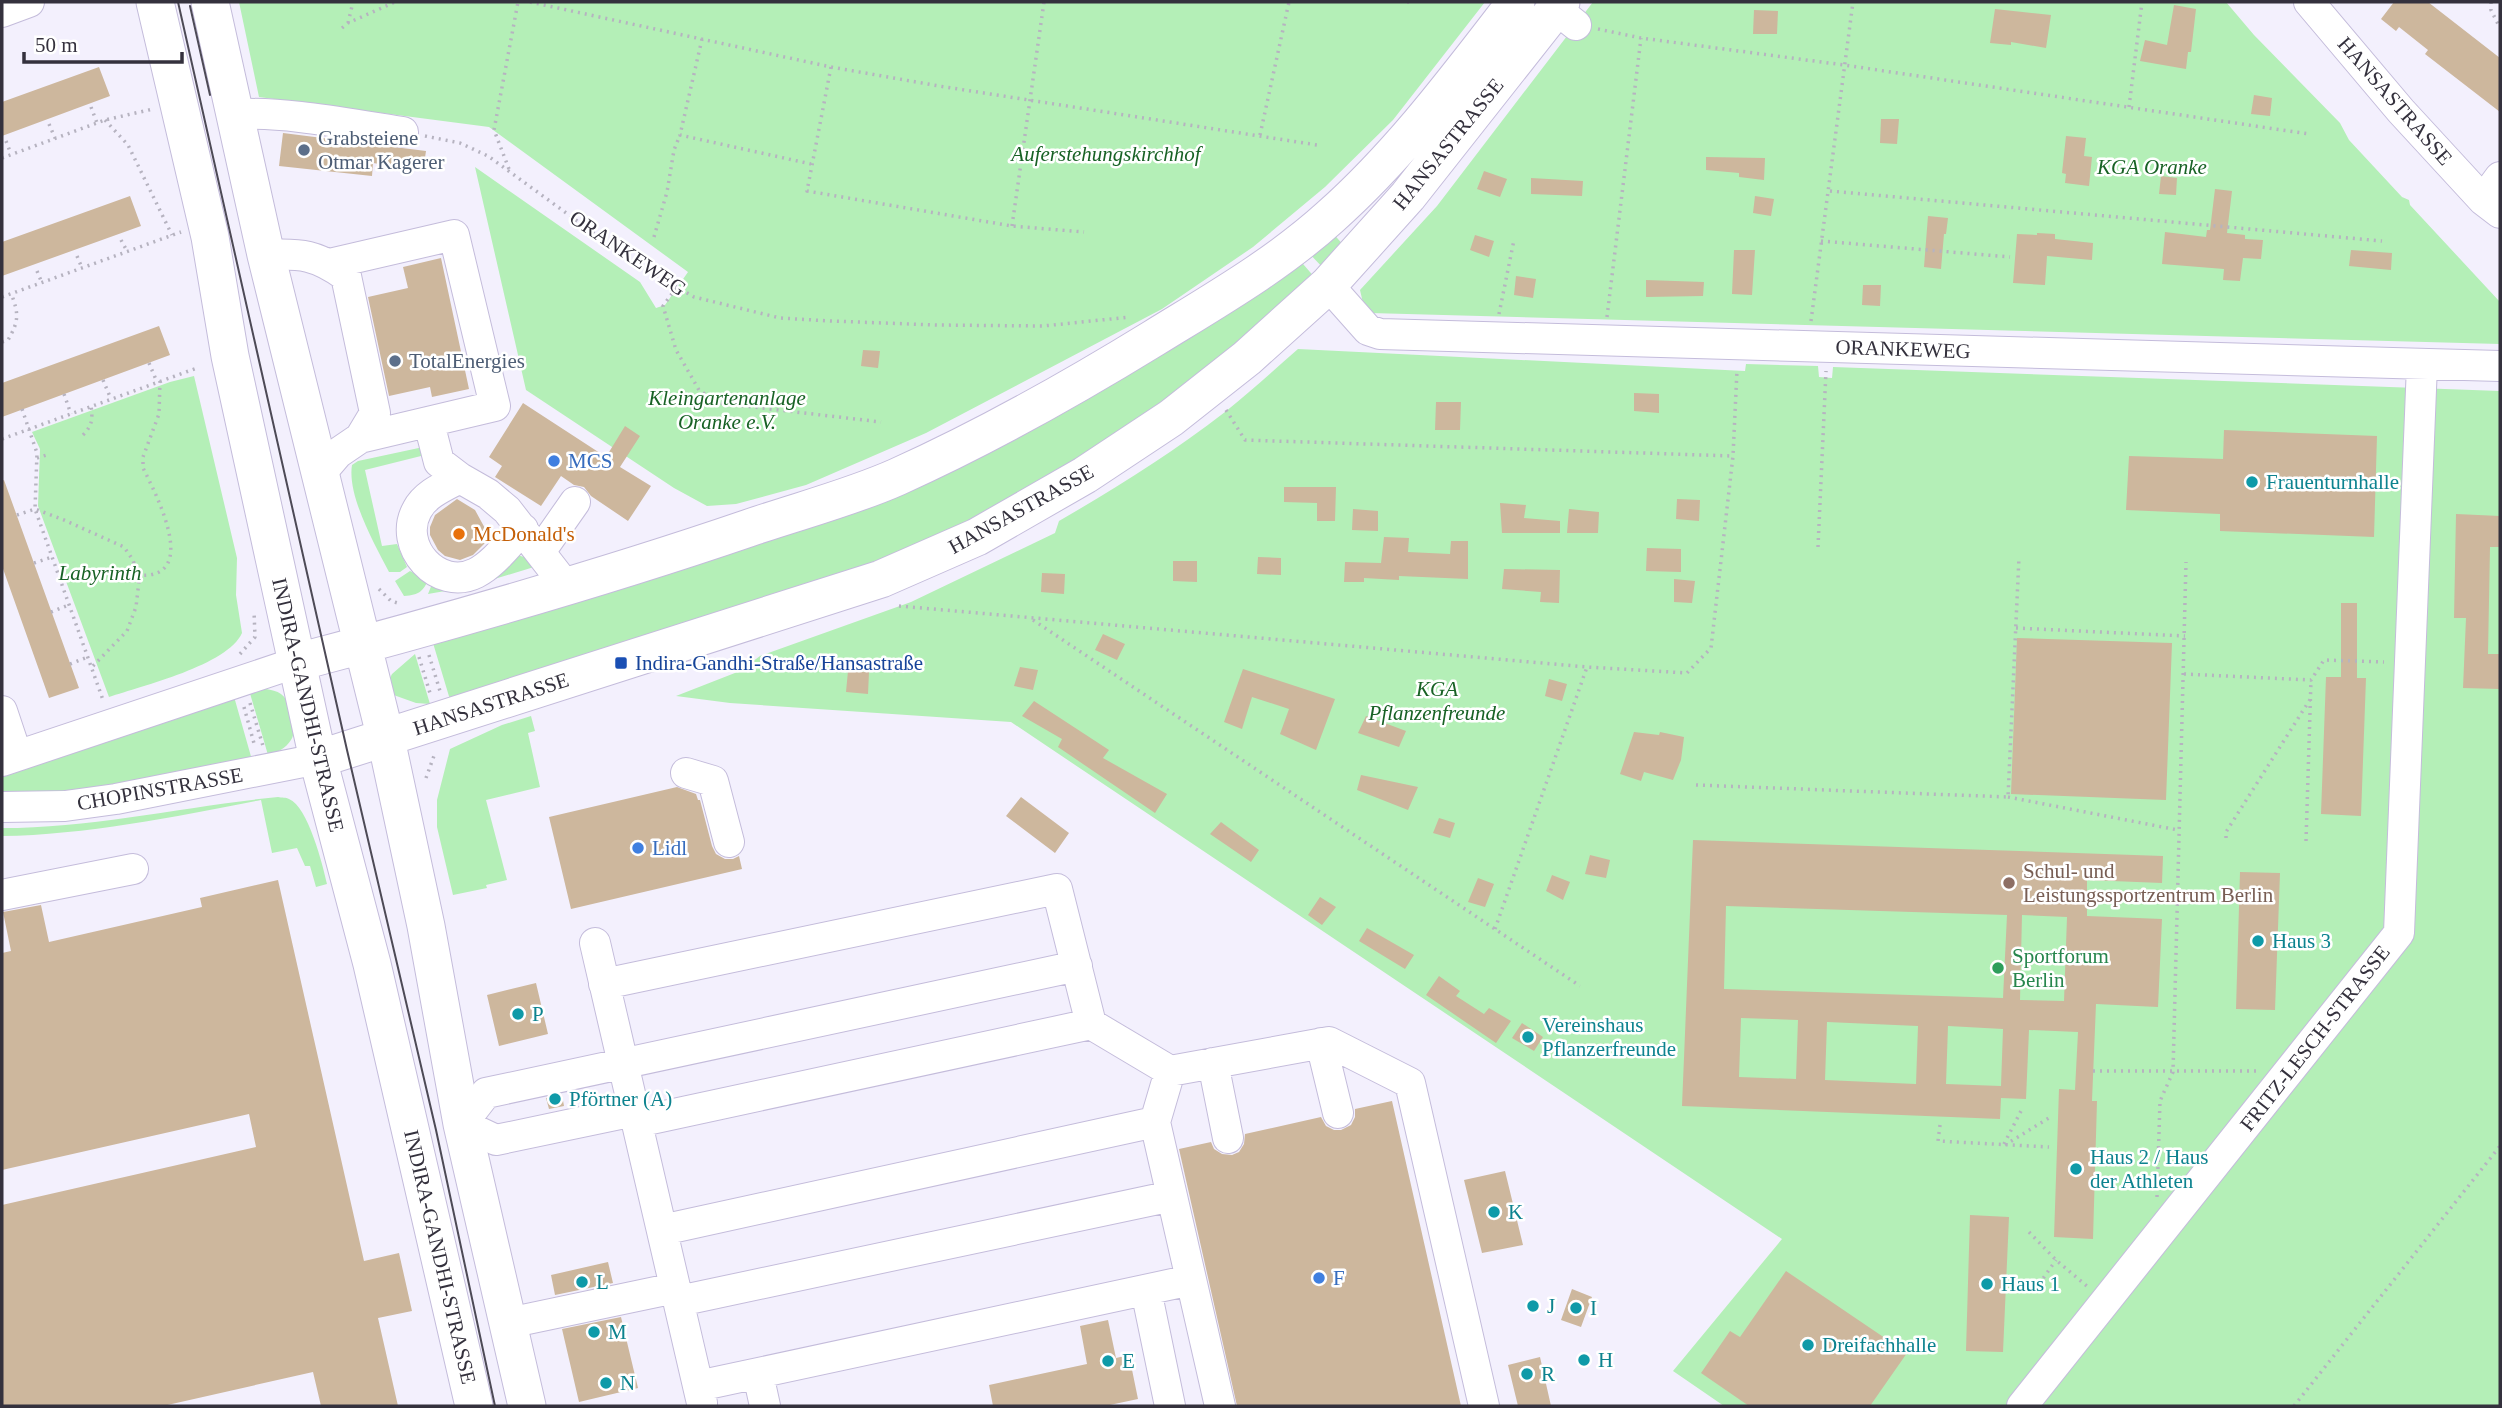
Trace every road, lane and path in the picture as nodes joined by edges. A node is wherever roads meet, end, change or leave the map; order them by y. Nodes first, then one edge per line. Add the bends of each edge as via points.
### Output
1 (29, 2) edge
2 (155, 2) edge
3 (210, 2) edge
4 (354, 2) edge
5 (395, 2) edge
6 (518, 2) edge
7 (530, 2) edge
8 (1044, 2) edge
9 (1289, 2) edge
10 (1516, 2) edge
11 (1853, 2) edge
12 (2141, 2) edge
13 (2309, 2) edge
14 (2491, 2) edge
15 (2, 12) edge
16 (1564, 12) edge
17 (348, 23) junction
18 (342, 28) dead end
19 (2500, 28) edge
20 (1641, 38) junction
21 (702, 39) junction
22 (1844, 65) junction
23 (831, 67) junction
24 (1030, 99) junction
25 (91, 107) dead end
26 (2129, 107) junction
27 (154, 108) dead end
28 (234, 114) junction
29 (105, 120) junction
30 (97, 123) junction
31 (49, 124) dead end
32 (402, 132) joint
33 (2309, 134) dead end
34 (680, 135) junction
35 (1260, 135) junction
36 (55, 138) junction
37 (6, 141) dead end
38 (1317, 145) dead end
39 (11, 154) junction
40 (2, 158) edge
41 (812, 164) junction
42 (510, 172) junction
43 (1830, 191) junction
44 (2494, 197) edge
45 (1012, 226) junction
46 (183, 232) dead end
47 (1084, 232) dead end
48 (172, 235) junction
49 (654, 237) dead end
50 (121, 240) dead end
51 (1514, 240) dead end
52 (1821, 241) junction
53 (2382, 241) dead end
54 (127, 251) junction
55 (266, 255) junction
56 (77, 256) dead end
57 (2010, 257) dead end
58 (329, 264) junction
59 (82, 268) junction
60 (37, 271) dead end
61 (42, 282) junction
62 (1328, 285) junction
63 (676, 288) junction
64 (11, 293) junction
65 (2, 297) edge
66 (1126, 317) dead end
67 (1497, 321) dead end
68 (1606, 324) dead end
69 (1810, 326) dead end
70 (2, 342) edge
71 (1737, 357) junction
72 (149, 363) dead end
73 (2500, 366) edge
74 (197, 368) dead end
75 (2422, 376) junction
76 (1825, 378) dead end
77 (103, 380) dead end
78 (158, 382) junction
79 (64, 394) dead end
80 (111, 399) junction
81 (91, 406) junction
82 (22, 409) dead end
83 (1226, 411) dead end
84 (71, 414) junction
85 (881, 422) dead end
86 (429, 423) junction
87 (29, 429) junction
88 (83, 435) dead end
89 (360, 438) junction
90 (2, 439) edge
91 (50, 453) dead end
92 (1732, 456) junction
93 (37, 458) junction
94 (320, 474) junction
95 (460, 478) junction
96 (575, 502) dead end
97 (35, 509) junction
98 (17, 515) dead end
99 (532, 540) junction
100 (1818, 547) dead end
101 (52, 556) junction
102 (2019, 557) dead end
103 (2186, 562) dead end
104 (34, 563) dead end
105 (137, 575) junction
106 (566, 586) junction
107 (69, 605) junction
108 (899, 606) dead end
109 (51, 612) dead end
110 (254, 612) dead end
111 (1031, 619) junction
112 (2016, 628) junction
113 (2185, 636) junction
114 (362, 645) junction
115 (427, 647) dead end
116 (418, 652) dead end
117 (240, 654) dead end
118 (88, 657) junction
119 (298, 662) junction
120 (2409, 663) junction
121 (70, 664) dead end
122 (92, 667) junction
123 (1587, 667) junction
124 (2184, 674) junction
125 (2311, 680) junction
126 (440, 692) dead end
127 (2311, 698) junction
128 (250, 703) dead end
129 (433, 704) dead end
130 (105, 705) dead end
131 (244, 705) dead end
132 (2, 711) edge
133 (386, 739) junction
134 (441, 745) dead end
135 (265, 753) dead end
136 (10, 758) edge
137 (258, 758) dead end
138 (318, 759) junction
139 (425, 774) dead end
140 (686, 774) dead end
141 (1696, 785) dead end
142 (2008, 797) junction
143 (2, 807) edge
144 (2178, 831) junction
145 (2226, 838) dead end
146 (2306, 841) dead end
147 (729, 842) dead end
148 (133, 869) dead end
149 (2, 895) edge
150 (1495, 930) junction
151 (595, 943) dead end
152 (1077, 967) junction
153 (604, 984) junction
154 (1580, 986) dead end
155 (1091, 1024) junction
156 (1321, 1043) junction
157 (623, 1062) junction
158 (1213, 1063) junction
159 (2290, 1070) junction
160 (1170, 1071) junction
161 (2093, 1071) dead end
162 (2173, 1072) junction
163 (2022, 1110) dead end
164 (1338, 1113) dead end
165 (635, 1116) junction
166 (2052, 1116) dead end
167 (1155, 1122) junction
168 (461, 1124) junction
169 (1940, 1125) dead end
170 (412, 1136) junction
171 (1228, 1138) dead end
172 (2003, 1146) junction
173 (2500, 1146) edge
174 (2049, 1147) dead end
175 (1172, 1196) junction
176 (2171, 1220) junction
177 (662, 1230) junction
178 (2029, 1232) dead end
179 (2056, 1261) junction
180 (1191, 1280) junction
181 (2020, 1288) dead end
182 (1146, 1290) junction
183 (677, 1295) junction
184 (2106, 1301) junction
185 (508, 1323) junction
186 (758, 1374) junction
187 (701, 1396) edge
188 (474, 1406) edge
189 (527, 1406) edge
190 (765, 1406) edge
191 (1170, 1406) edge
192 (1220, 1406) edge
193 (1484, 1406) edge
194 (2022, 1406) edge
195 (2294, 1406) edge

1 - 15 street
2 - 119 main road, INDIRA-GANDHI-STRASSE via 210,237 230,356
3 - 28 main road
4 - 17 path
5 - 17 path
6 - 42 path via 494,130
7 - 21 path
8 - 24 path
9 - 35 path
10 - 106 main road, HANSASTRASSE via 1417,128 1368,181 1272,262 1180,322 971,442 893,479
11 - 22 path
12 - 26 path
13 - 44 street, HANSASTRASSE via 2400,111
14 - 19 path
16 - 20 path
16 - 62 main road, HANSASTRASSE
17 - 18 path
20 - 22 path
20 - 68 path
21 - 23 path
21 - 34 path
22 - 26 path
22 - 43 path
23 - 24 path
23 - 41 path
24 - 35 path
24 - 45 path
25 - 30 path
26 - 33 path
27 - 29 path
28 - 32 street via 296,116
28 - 55 main road
29 - 30 path
29 - 48 path via 128,145
30 - 36 path
31 - 36 path
32 - 42 path, ORANKEWEG via 460,143
34 - 41 path
34 - 49 path
35 - 38 path
36 - 39 path
37 - 39 path
39 - 40 path
41 - 45 path via 807,191
42 - 63 path, ORANKEWEG
43 - 52 path
43 - 53 path
45 - 47 path
46 - 48 path
48 - 54 path
50 - 54 path
51 - 67 path
52 - 57 path
52 - 69 path
54 - 59 path
55 - 58 street via 297,253
55 - 94 main road
56 - 59 path
58 - 86 street via 454,235 495,406
58 - 89 street via 346,275 375,413
59 - 61 path
60 - 61 path
61 - 64 path
62 - 71 street, ORANKEWEG via 1368,330 1380,334
62 - 133 main road, HANSASTRASSE via 1171,418 1086,475 976,537 881,579
63 - 66 path, ORANKEWEG via 694,297 780,318 1043,326
63 - 85 path via 663,306 676,351 699,390 719,403
64 - 65 path
64 - 70 path via 18,323
71 - 75 street, ORANKEWEG
71 - 92 path
72 - 78 path
73 - 75 street, ORANKEWEG
74 - 78 path
75 - 120 street, FRITZ-LESCH-STRASSE
76 - 100 path
77 - 80 path
78 - 80 path
78 - 105 path via 159,414 144,468 171,539 172,556 164,570 152,576
79 - 84 path
80 - 81 path
81 - 84 path
81 - 88 path via 90,429
82 - 87 path
83 - 92 path via 1245,440
84 - 87 path
86 - 89 street
86 - 95 street via 439,462
87 - 90 path
87 - 93 path
89 - 94 street via 338,453
91 - 93 path
92 - 123 path via 1711,648 1687,673
93 - 97 path
94 - 114 main road
95 - 99 street via 507,510
95 - 99 street via 428,497 412,521 422,561 435,573 457,578 475,574
96 - 99 street
97 - 98 path
97 - 101 path
97 - 105 path via 124,547
99 - 106 street
101 - 104 path
101 - 107 path
102 - 112 path
103 - 113 path
105 - 122 path via 136,607 127,631
106 - 114 main road, HANSASTRASSE
107 - 109 path
107 - 118 path
108 - 111 path
110 - 117 path via 255,637
111 - 123 path
111 - 150 path
112 - 113 path
112 - 142 path
113 - 124 path
114 - 119 main road, HANSASTRASSE
114 - 133 main road
115 - 126 path
116 - 129 path
118 - 121 path
118 - 122 path
119 - 136 street
119 - 138 main road, INDIRA-GANDHI-STRASSE
120 - 125 path via 2325,660
120 - 159 street, FRITZ-LESCH-STRASSE via 2399,933
122 - 130 path
123 - 150 path
124 - 125 path
124 - 144 path
125 - 127 path
127 - 145 path
127 - 146 path
128 - 135 path
131 - 137 path
132 - 136 street
133 - 138 main road, HANSASTRASSE
133 - 168 main road via 426,926
134 - 139 path
138 - 143 street, CHOPINSTRASSE via 116,799
138 - 170 main road, INDIRA-GANDHI-STRASSE
140 - 147 street via 713,781
141 - 142 path
142 - 144 path
144 - 162 path
148 - 149 street
150 - 154 path
151 - 153 street
152 - 153 street via 1057,889
152 - 155 street
152 - 157 street
153 - 157 street
155 - 160 street
155 - 165 street
156 - 158 street
156 - 164 street
156 - 193 street via 1329,1042 1410,1083
157 - 165 street
157 - 168 street via 486,1093
158 - 160 street
158 - 171 street
159 - 162 path
159 - 176 street, FRITZ-LESCH-STRASSE
160 - 167 street
161 - 162 path
162 - 176 path via 2160,1101 2157,1208
163 - 172 path
165 - 168 street via 496,1140
165 - 177 street
166 - 172 path
167 - 175 street
167 - 177 street
168 - 170 main road
168 - 185 main road
169 - 172 path via 1938,1141
170 - 188 main road, INDIRA-GANDHI-STRASSE
172 - 174 path
173 - 195 path
175 - 180 street
175 - 183 street
176 - 184 street, FRITZ-LESCH-STRASSE
177 - 183 street
178 - 179 path
179 - 181 path via 2036,1287
179 - 184 path
180 - 182 street
180 - 192 street
182 - 186 street
182 - 191 street
183 - 185 street
183 - 187 street
184 - 194 street, FRITZ-LESCH-STRASSE
185 - 189 main road
186 - 187 street
186 - 190 street

